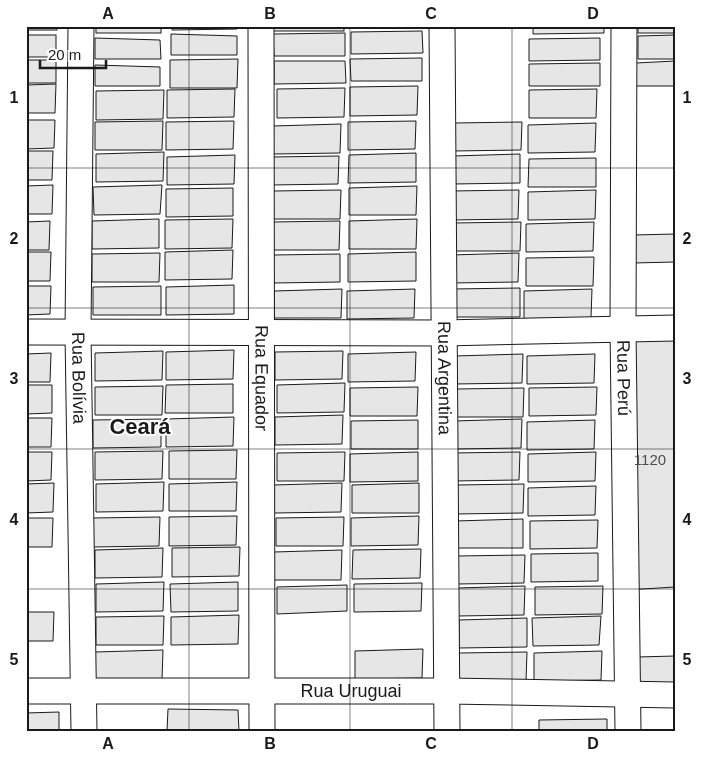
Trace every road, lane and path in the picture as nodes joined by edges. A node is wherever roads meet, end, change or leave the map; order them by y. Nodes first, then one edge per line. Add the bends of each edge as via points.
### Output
1 (81, 26) edge
2 (261, 26) edge
3 (442, 26) edge
4 (624, 26) edge
5 (623, 328) junction
6 (675, 328) edge
7 (26, 332) edge
8 (78, 332) junction
9 (261, 332) junction
10 (443, 333) junction
11 (84, 690) junction
12 (26, 691) edge
13 (262, 691) junction
14 (447, 691) junction
15 (627, 694) junction
16 (675, 695) edge
17 (84, 731) edge
18 (262, 731) edge
19 (447, 731) edge
20 (628, 731) edge

1 - 8 street, Rua Bolívia
2 - 9 street, Rua Equador
3 - 10 street, Rua Argentina
4 - 5 street, Rua Perú
5 - 6 street
5 - 10 street
5 - 15 street, Rua Perú
7 - 8 street
8 - 9 street
8 - 11 street, Rua Bolívia
9 - 10 street
9 - 13 street, Rua Equador
10 - 14 street, Rua Argentina
11 - 12 street, Rua Uruguai
11 - 13 street, Rua Uruguai
11 - 17 street, Rua Bolívia
13 - 14 street, Rua Uruguai
13 - 18 street, Rua Equador
14 - 15 street, Rua Uruguai
14 - 19 street, Rua Argentina
15 - 16 street, Rua Uruguai
15 - 20 street, Rua Perú

